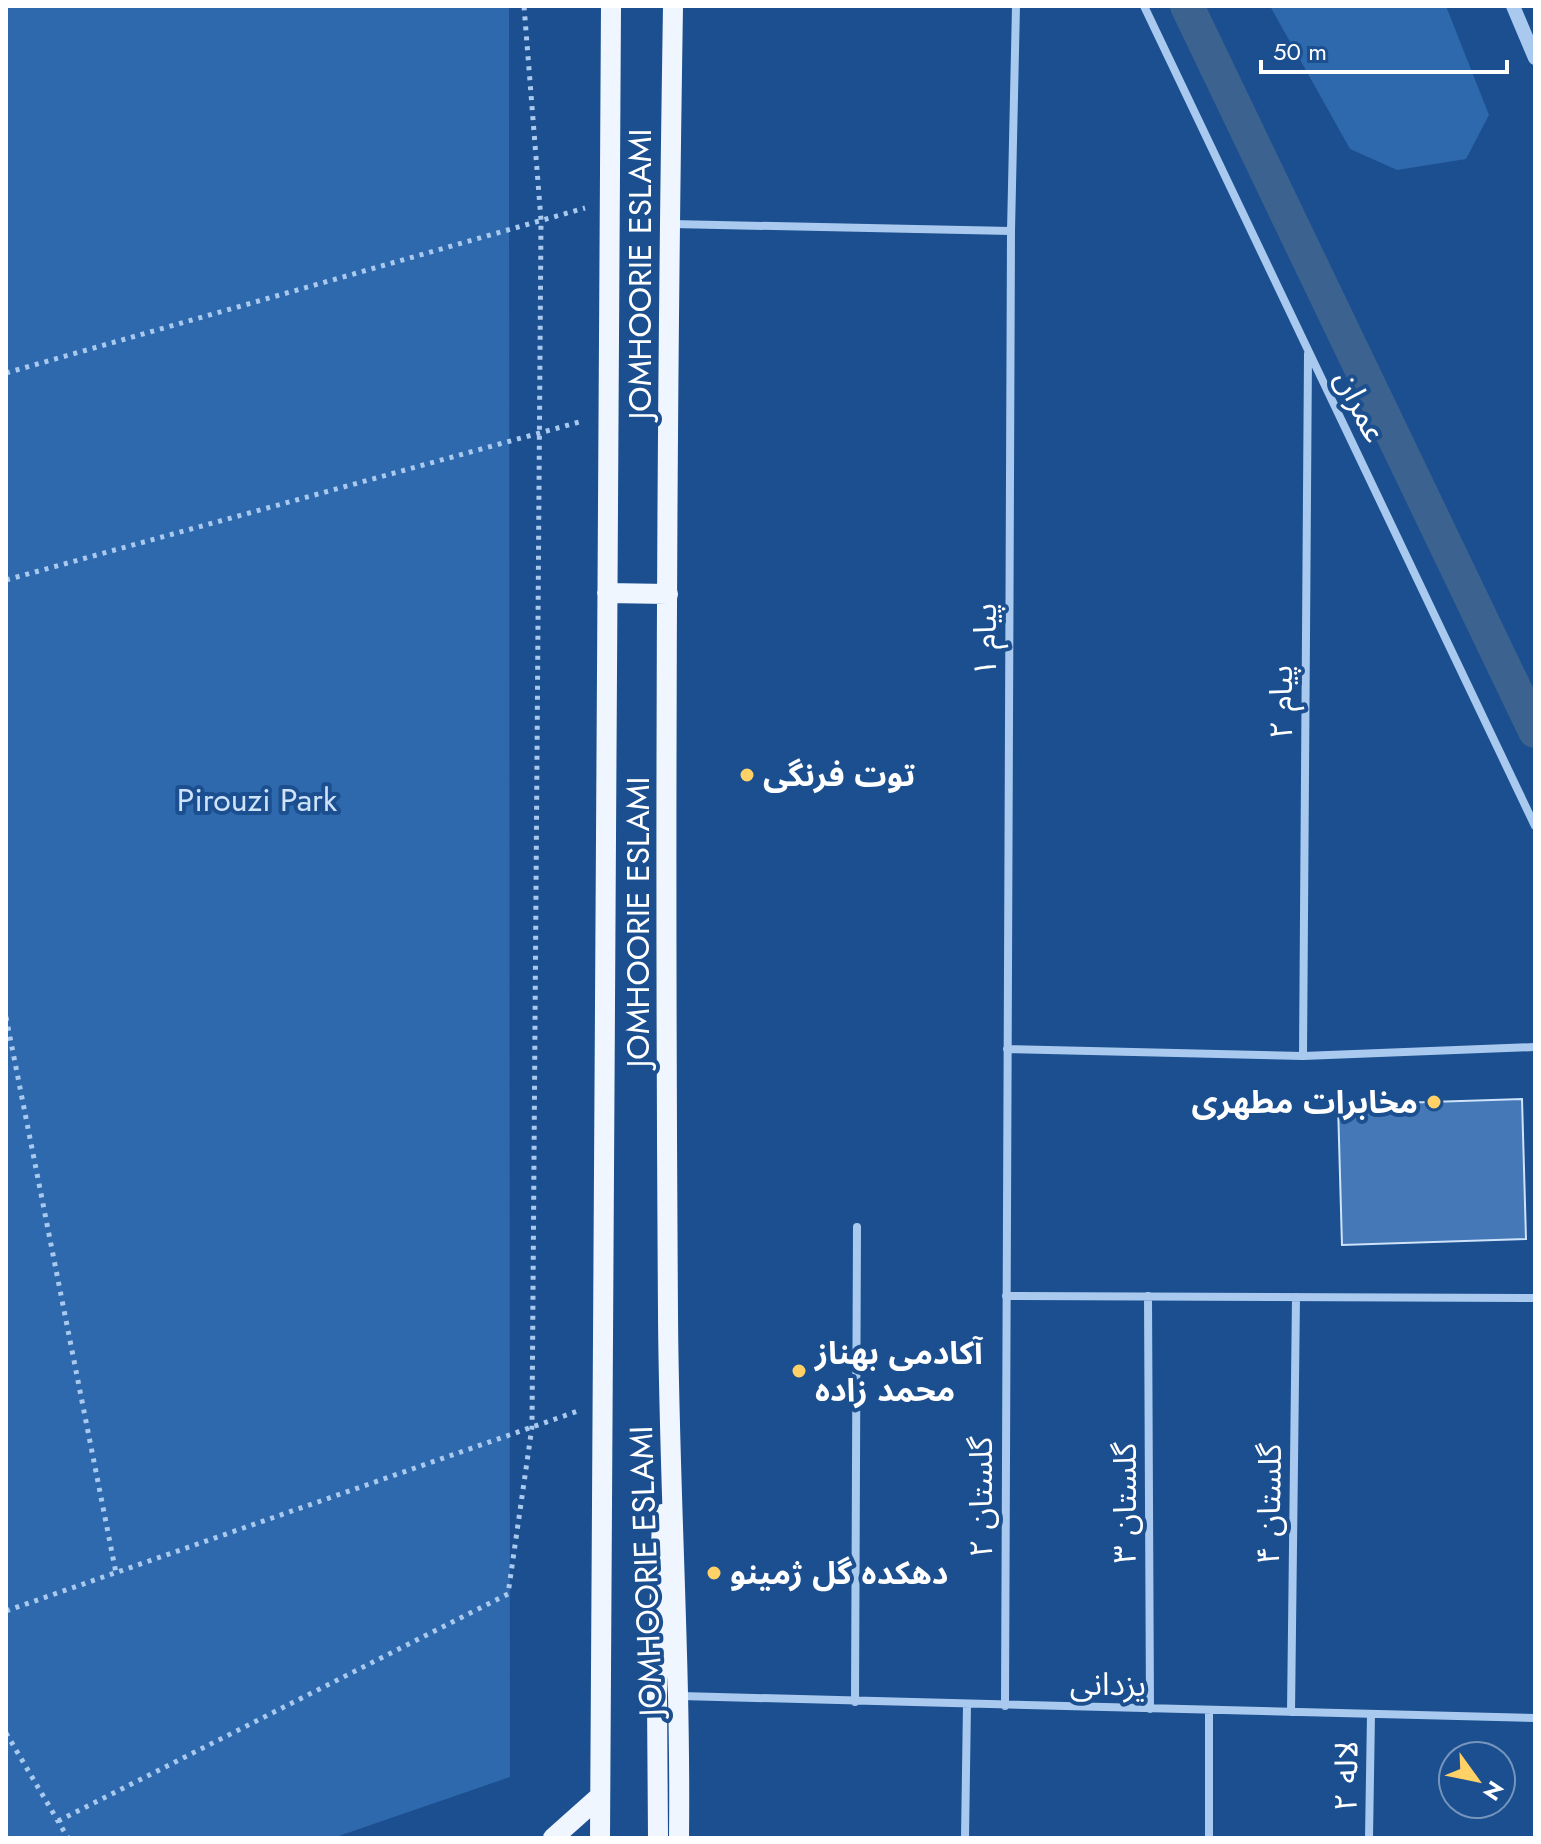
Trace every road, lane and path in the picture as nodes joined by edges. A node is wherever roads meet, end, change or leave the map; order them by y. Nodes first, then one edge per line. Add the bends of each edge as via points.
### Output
1 (524, 6) edge
2 (611, 6) edge
3 (673, 6) edge
4 (1016, 6) edge
5 (1144, 6) edge
6 (1513, 6) edge
7 (1535, 58) edge
8 (609, 201) junction
9 (541, 220) junction
10 (669, 224) junction
11 (1011, 231) junction
12 (1308, 349) junction
13 (6, 373) edge
14 (608, 414) junction
15 (539, 433) junction
16 (6, 580) edge
17 (607, 593) junction
18 (668, 594) junction
19 (1535, 826) edge
20 (6, 1017) edge
21 (1535, 1047) edge
22 (1007, 1049) junction
23 (1303, 1056) junction
24 (857, 1227) dead end
25 (1006, 1296) junction
26 (1148, 1296) junction
27 (1296, 1297) junction
28 (1535, 1298) edge
29 (668, 1319) junction
30 (602, 1403) junction
31 (532, 1427) junction
32 (116, 1573) junction
33 (6, 1611) edge
34 (681, 1696) junction
35 (855, 1702) junction
36 (967, 1704) junction
37 (1005, 1706) junction
38 (1150, 1709) junction
39 (1209, 1711) junction
40 (1291, 1712) junction
41 (1371, 1714) junction
42 (1535, 1718) edge
43 (6, 1733) edge
44 (599, 1797) junction
45 (58, 1821) junction
46 (68, 1838) edge
47 (553, 1838) edge
48 (600, 1838) edge
49 (658, 1838) edge
50 (679, 1838) edge
51 (965, 1838) edge
52 (1209, 1838) edge
53 (1369, 1838) edge

1 - 9 path
2 - 8 main road, JOMHOORIE ESLAMI
3 - 10 main road, JOMHOORIE ESLAMI
4 - 11 street, پیام ۱
5 - 12 street, عمران
6 - 7 street
8 - 9 path
8 - 14 main road, JOMHOORIE ESLAMI
9 - 13 path
9 - 15 path
10 - 11 street
10 - 18 main road, JOMHOORIE ESLAMI
11 - 22 street, پیام ۱
12 - 19 street, عمران
12 - 23 street, پیام ۲
14 - 15 path
14 - 17 main road, JOMHOORIE ESLAMI
15 - 16 path
15 - 31 path
17 - 18 main road
17 - 30 main road, JOMHOORIE ESLAMI
18 - 29 main road, JOMHOORIE ESLAMI
20 - 32 path
21 - 23 street
22 - 23 street
22 - 25 street, گلستان ۲
24 - 35 street
25 - 26 street
25 - 37 street, گلستان ۲
26 - 27 street
26 - 38 street, گلستان ۳
27 - 28 street
27 - 40 street, گلستان ۴
29 - 34 main road, JOMHOORIE ESLAMI
29 - 49 main road
30 - 31 path
30 - 44 main road, JOMHOORIE ESLAMI
31 - 32 path
31 - 45 path via 508,1594
32 - 33 path
34 - 35 street, یزدانی
34 - 50 main road, JOMHOORIE ESLAMI
35 - 36 street, یزدانی
36 - 37 street, یزدانی
36 - 51 street
37 - 38 street, یزدانی
38 - 39 street, یزدانی
39 - 40 street, یزدانی
39 - 52 street
40 - 41 street, یزدانی
41 - 42 street, یزدانی
41 - 53 street, لاله ۲
43 - 45 path
44 - 47 main road
44 - 48 main road, JOMHOORIE ESLAMI
45 - 46 path

